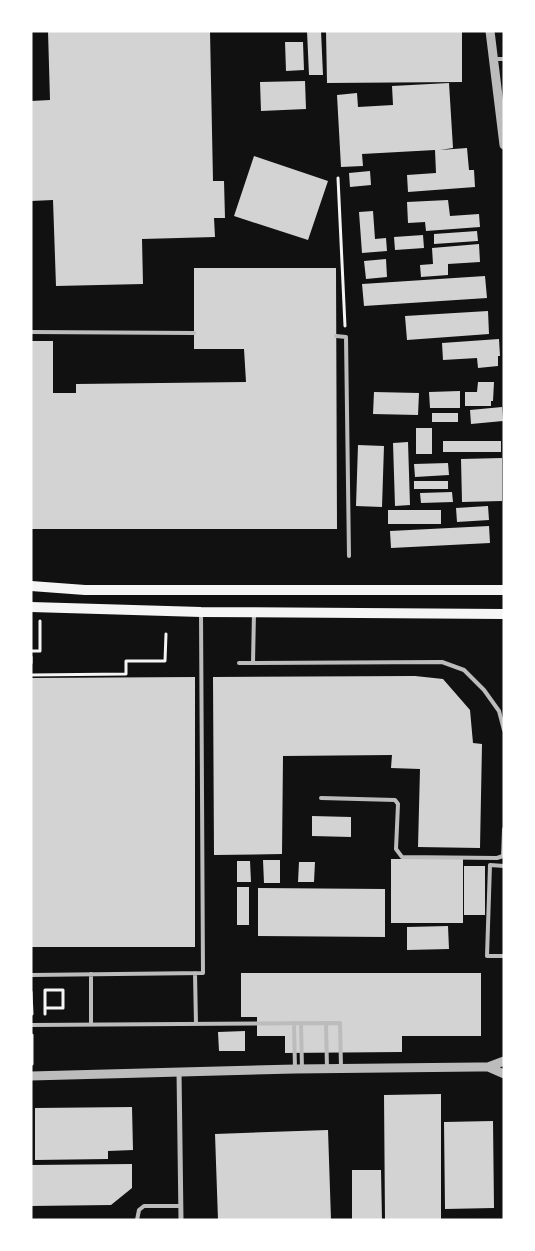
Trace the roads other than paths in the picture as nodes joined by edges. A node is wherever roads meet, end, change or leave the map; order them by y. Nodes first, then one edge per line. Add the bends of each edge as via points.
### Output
1 (490, 31) edge
2 (494, 59) junction
3 (504, 59) edge
4 (501, 97) edge
5 (504, 145) edge
6 (31, 332) edge
7 (194, 333) dead end
8 (336, 336) dead end
9 (349, 556) dead end
10 (31, 586) edge
11 (504, 590) edge
12 (36, 607) edge
13 (201, 612) junction
14 (254, 612) junction
15 (504, 614) edge
16 (239, 663) dead end
17 (253, 663) junction
18 (503, 727) edge
19 (321, 798) dead end
20 (504, 829) edge
21 (504, 866) edge
22 (504, 956) edge
23 (196, 973) junction
24 (91, 974) junction
25 (31, 975) edge
26 (294, 1023) junction
27 (301, 1023) junction
28 (326, 1023) junction
29 (91, 1024) junction
30 (196, 1024) junction
31 (31, 1025) edge
32 (504, 1061) edge
33 (488, 1067) junction
34 (299, 1069) junction
35 (327, 1069) junction
36 (341, 1069) junction
37 (179, 1072) junction
38 (504, 1074) edge
39 (32, 1076) edge
40 (181, 1206) junction
41 (137, 1220) edge
42 (181, 1220) edge

1 - 2 street
2 - 3 lane
2 - 4 street
4 - 5 street
6 - 7 lane
8 - 9 lane via 346,337
10 - 11 main road via 85,590
12 - 13 main road
13 - 14 main road
13 - 23 lane via 203,973
14 - 15 main road
14 - 17 lane
16 - 17 lane
17 - 18 lane via 442,662 464,670 484,690 499,711
19 - 20 lane via 395,800 398,804 396,850 402,857 497,858 503,856
21 - 22 lane via 490,865 487,956
23 - 24 lane
23 - 30 lane
24 - 25 lane
24 - 29 lane
26 - 27 lane
26 - 30 lane
26 - 34 lane
27 - 28 lane
27 - 34 lane
28 - 35 lane
28 - 36 lane via 340,1023
29 - 30 lane
29 - 31 lane
32 - 33 street
33 - 36 street
33 - 38 street
34 - 35 street
34 - 37 street
35 - 36 street
37 - 39 street
37 - 40 street
40 - 41 lane via 144,1206 139,1210
40 - 42 street

